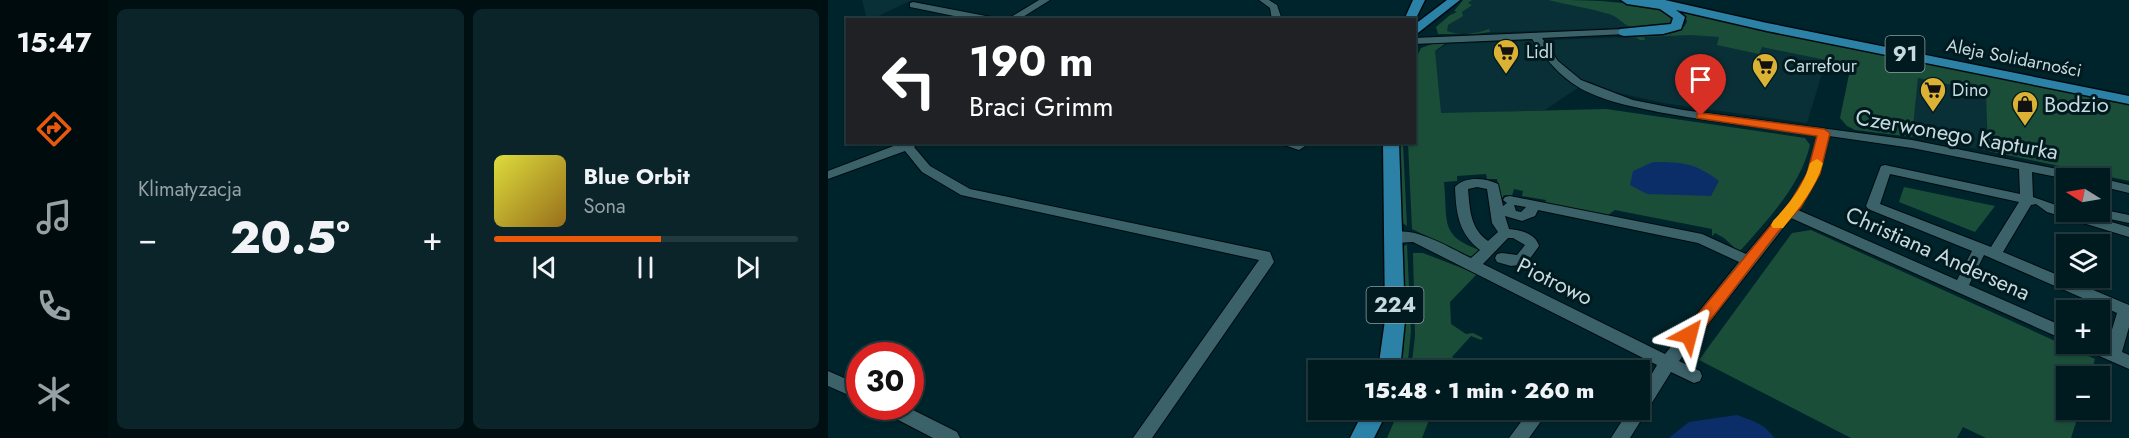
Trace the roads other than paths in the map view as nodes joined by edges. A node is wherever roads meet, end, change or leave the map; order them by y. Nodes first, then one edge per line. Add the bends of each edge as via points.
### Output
1 (923, 0) edge
2 (1046, 0) edge
3 (1263, 0) edge
4 (1419, 0) edge
5 (1454, 0) edge
6 (1627, 0) edge
7 (1650, 0) edge
8 (1664, 6) junction
9 (1680, 8) junction
10 (981, 18) edge
11 (1014, 18) edge
12 (1277, 18) edge
13 (1411, 18) edge
14 (1416, 30) edge
15 (1624, 32) joint
16 (1534, 36) junction
17 (1416, 41) edge
18 (2129, 100) edge
19 (1824, 133) junction
20 (912, 144) edge
21 (1290, 144) edge
22 (1391, 144) edge
23 (1299, 146) dead end
24 (2025, 167) junction
25 (2056, 173) edge
26 (828, 175) edge
27 (2110, 184) edge
28 (2129, 189) edge
29 (2027, 200) junction
30 (2056, 202) edge
31 (1510, 203) dead end
32 (2042, 203) junction
33 (1790, 212) junction
34 (2110, 215) edge
35 (2129, 219) edge
36 (2129, 232) edge
37 (1505, 233) junction
38 (1394, 238) junction
39 (1490, 249) junction
40 (1987, 252) junction
41 (1502, 258) dead end
42 (1748, 261) junction
43 (1473, 265) junction
44 (1964, 282) dead end
45 (2056, 330) edge
46 (2110, 353) edge
47 (2113, 354) junction
48 (1390, 360) edge
49 (1668, 362) junction
50 (2129, 362) edge
51 (1694, 376) dead end
52 (828, 378) edge
53 (846, 386) edge
54 (1650, 391) edge
55 (915, 420) edge
56 (1371, 420) edge
57 (1532, 420) edge
58 (1632, 420) edge
59 (951, 438) edge
60 (1142, 438) edge
61 (1362, 438) edge
62 (1518, 438) edge
63 (1620, 438) edge

1 - 10 street via 913,4
2 - 11 street
3 - 12 street via 1274,7
4 - 13 main road
5 - 14 main road
6 - 8 main road, Aleja Solidarności / 91
7 - 9 main road, Aleja Solidarności / 91
8 - 9 main road, Aleja Solidarności / 91
8 - 15 main road via 1679,17 1677,26
9 - 18 main road, Aleja Solidarności / 91
15 - 16 street
16 - 17 street
16 - 19 street, Czerwonego Kapturka via 1567,75 1612,98 1671,112
19 - 24 street, Czerwonego Kapturka via 1912,144
19 - 33 street via 1814,174
20 - 26 street
20 - 60 street via 926,169 966,192 1265,256 1267,262
21 - 23 street
22 - 38 main road, 224
24 - 25 street, Czerwonego Kapturka
24 - 29 street
27 - 28 street
29 - 32 street
29 - 40 street via 2012,227
29 - 40 street via 1885,169 1873,206
30 - 32 street
31 - 42 street via 1702,239
32 - 36 street
33 - 42 street
33 - 45 street, Christiana Andersena
34 - 35 street
37 - 39 street
37 - 39 street via 1499,223 1493,187 1489,183 1466,184 1461,188 1464,224 1470,235
37 - 41 street via 1528,239 1532,246 1517,261
38 - 43 street, Piotrowo via 1415,237
38 - 48 main road, 224 via 1395,320
39 - 43 street
40 - 44 street
40 - 47 street via 2126,310
42 - 49 street
43 - 49 street, Piotrowo
46 - 47 street
47 - 50 street
49 - 51 street, Piotrowo
49 - 54 street
52 - 53 street
55 - 59 street
56 - 61 main road
57 - 62 street
58 - 63 street

